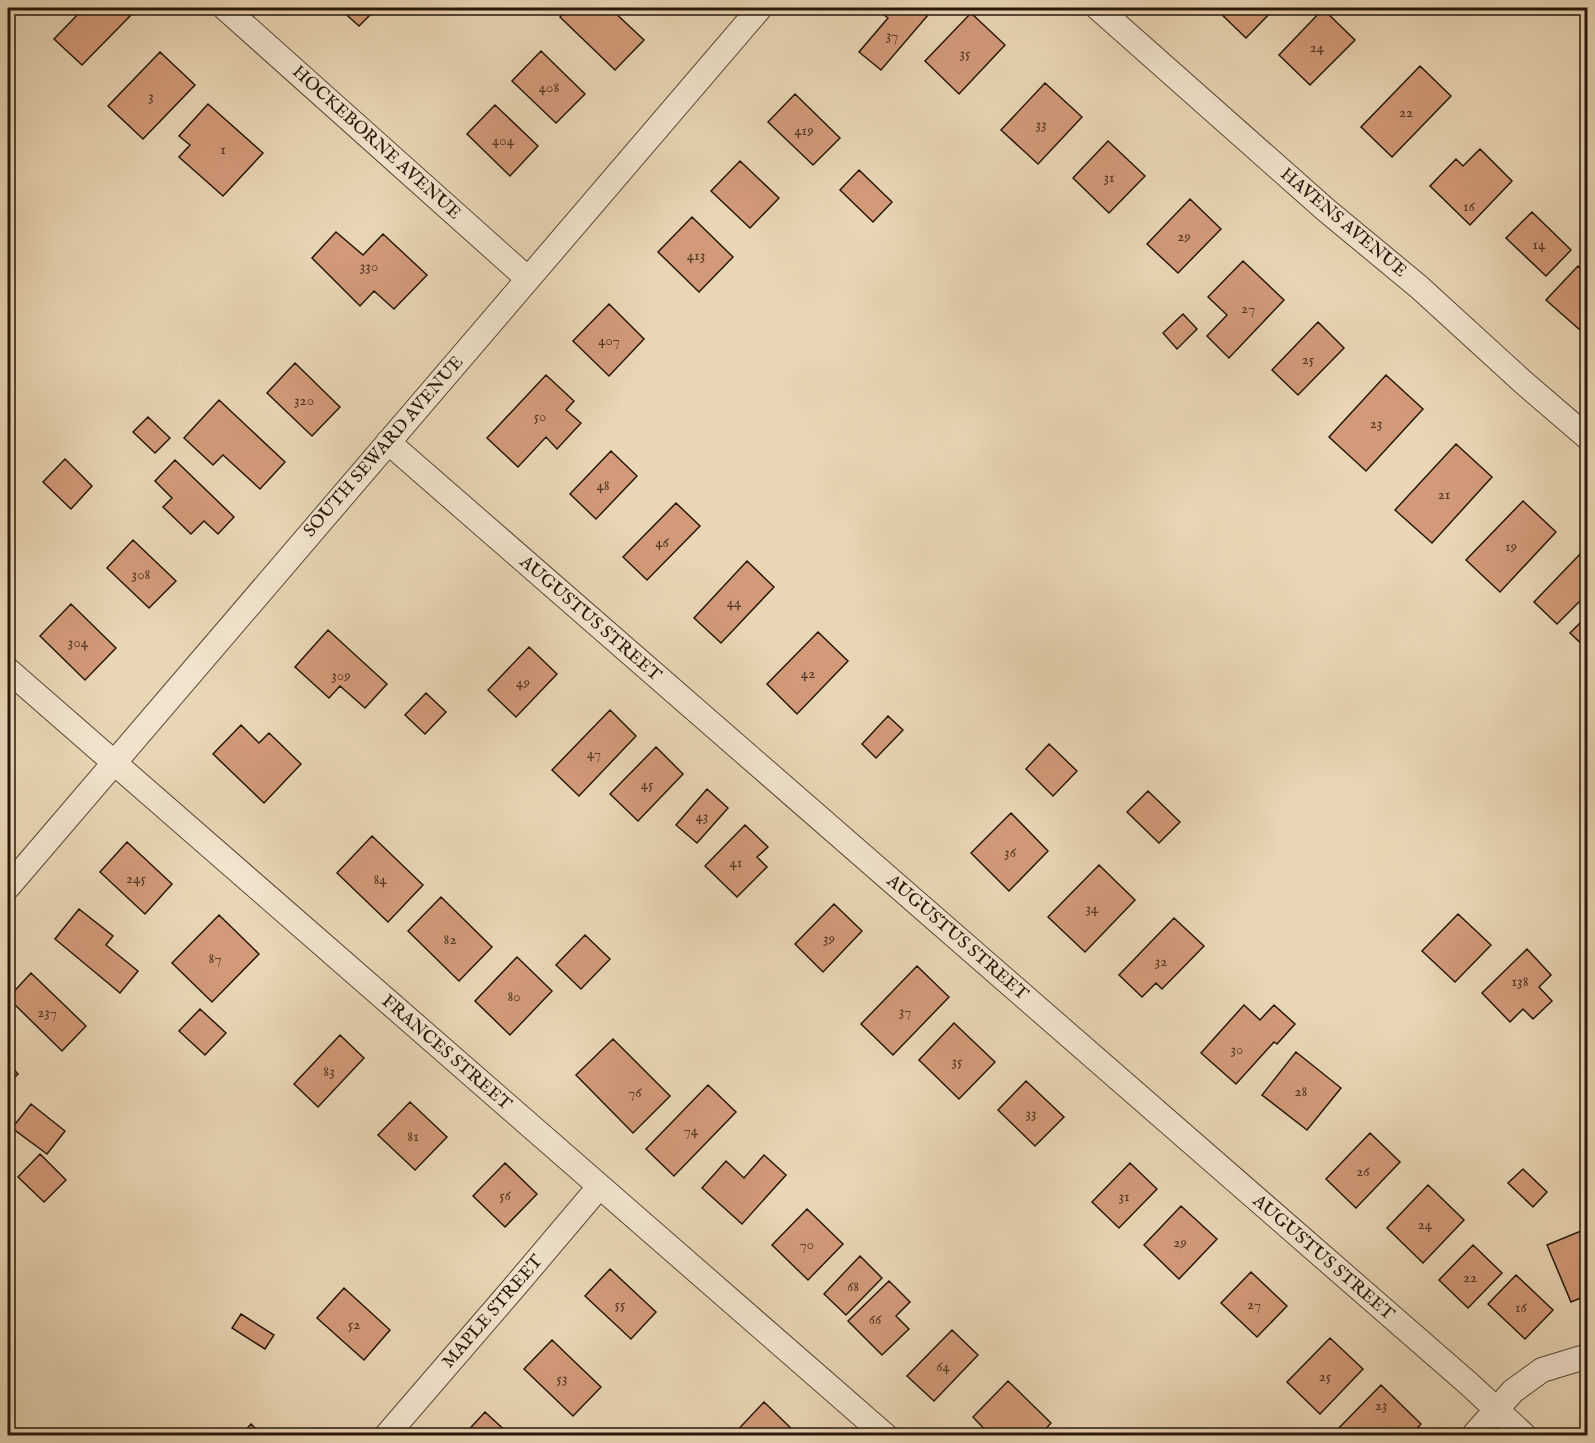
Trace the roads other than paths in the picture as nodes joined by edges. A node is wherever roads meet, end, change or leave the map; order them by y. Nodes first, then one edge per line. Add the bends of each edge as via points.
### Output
1 (225, 8) edge
2 (760, 8) edge
3 (1098, 8) edge
4 (528, 279) junction
5 (1587, 438) edge
6 (387, 442) junction
7 (8, 670) edge
8 (114, 762) junction
9 (8, 887) edge
10 (599, 1187) junction
11 (1587, 1356) edge
12 (1495, 1409) junction
13 (386, 1436) edge
14 (886, 1436) edge
15 (1473, 1436) edge
16 (1525, 1436) edge

1 - 4 street, HOCKEBORNE AVENUE
2 - 4 street, SOUTH SEWARD AVENUE
3 - 5 street, HAVENS AVENUE
4 - 6 street, SOUTH SEWARD AVENUE
6 - 8 street, SOUTH SEWARD AVENUE
6 - 12 street, AUGUSTUS STREET
7 - 8 street, FRANCES STREET
8 - 9 street, SOUTH SEWARD AVENUE
8 - 10 street, FRANCES STREET
10 - 13 street, MAPLE STREET
10 - 14 street, FRANCES STREET
11 - 12 street via 1542,1370
12 - 15 street
12 - 16 street, AUGUSTUS STREET

